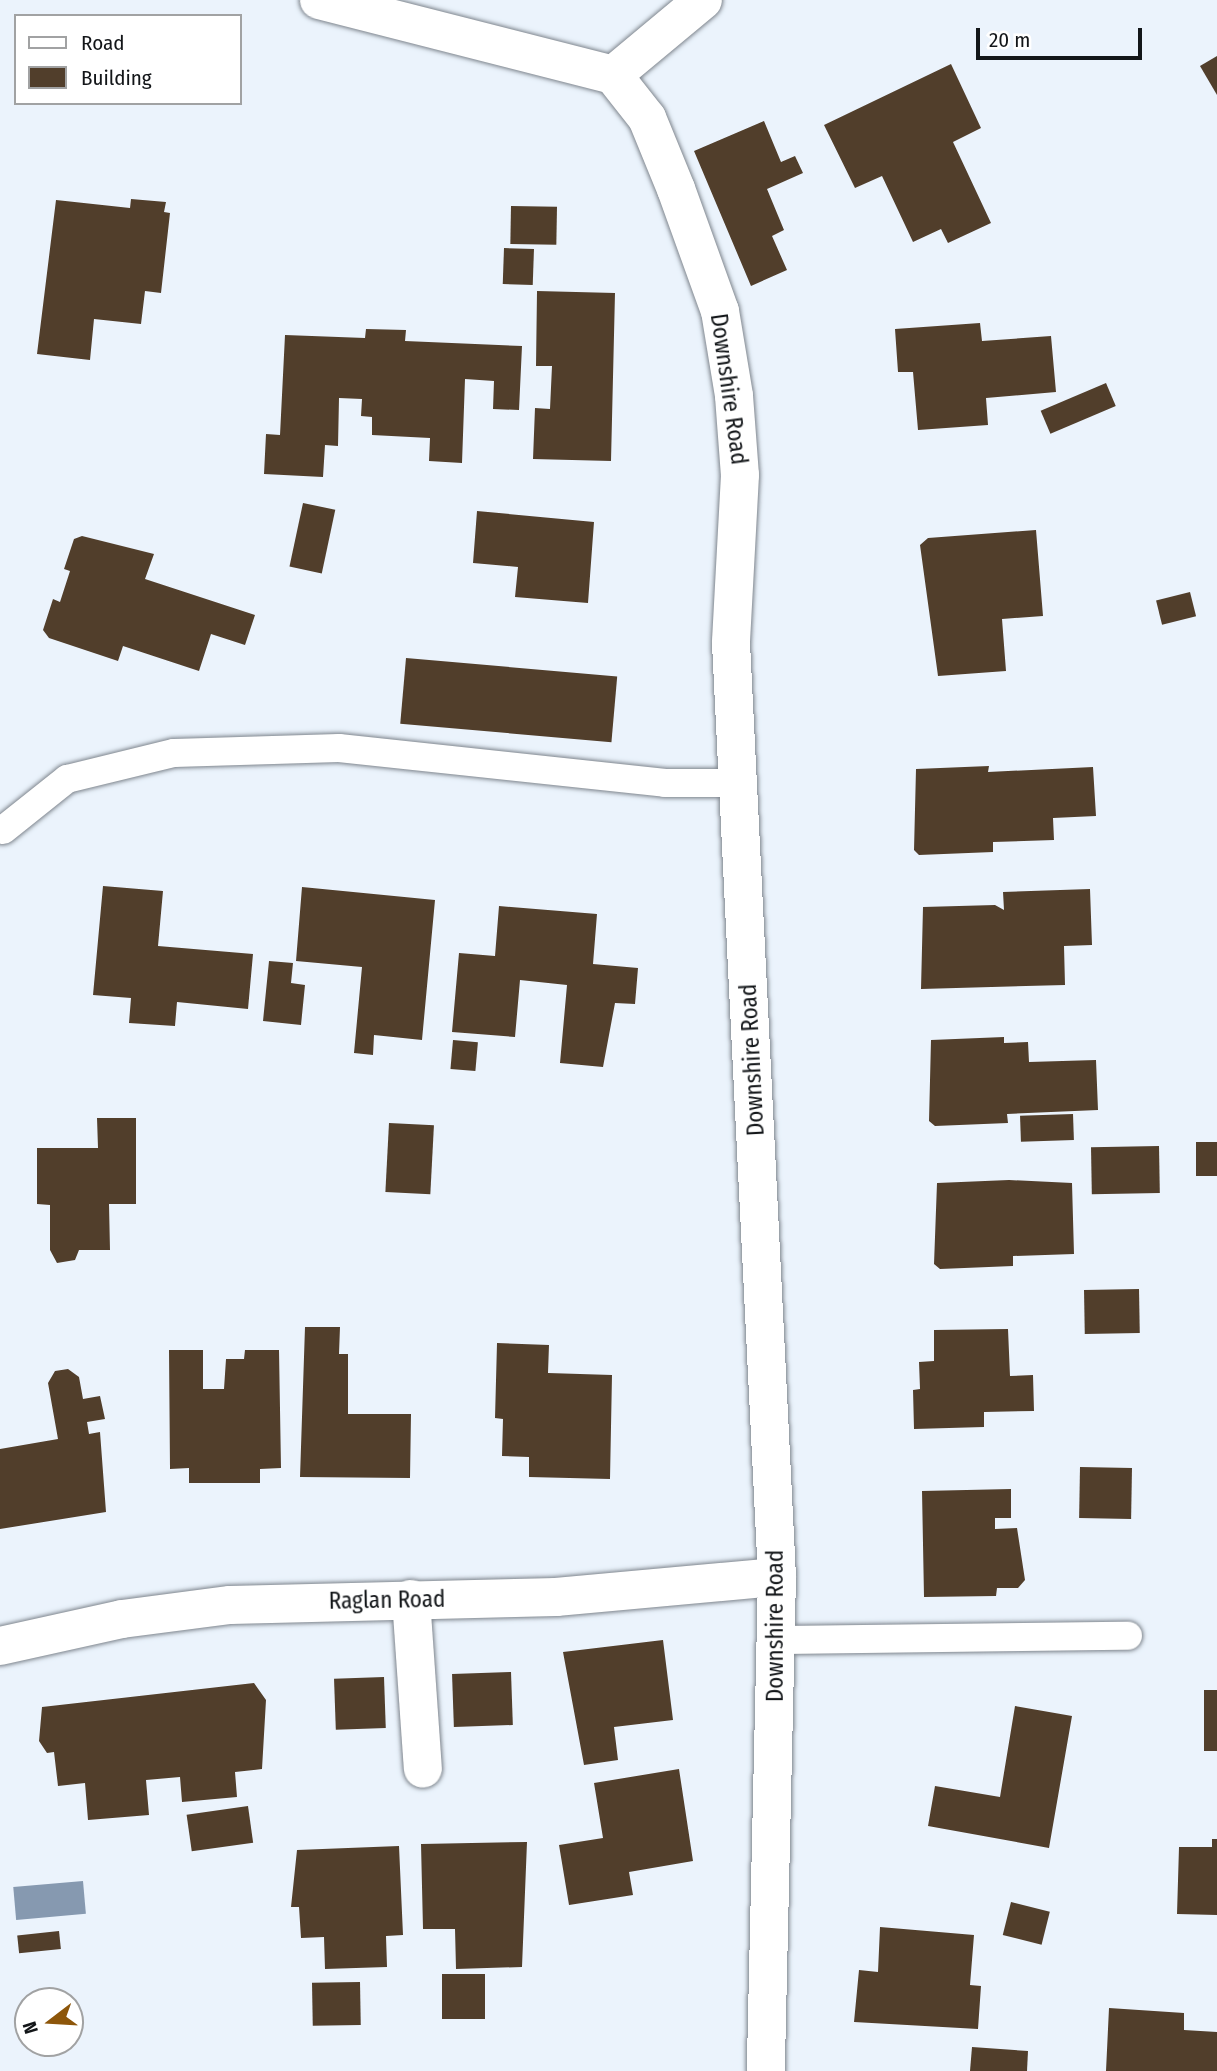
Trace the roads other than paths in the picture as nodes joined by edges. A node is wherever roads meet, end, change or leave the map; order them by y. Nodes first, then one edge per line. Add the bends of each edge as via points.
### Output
1 (319, 0) edge
2 (703, 0) edge
3 (613, 75) junction
4 (739, 783) junction
5 (3, 830) dead end
6 (777, 1577) junction
7 (411, 1599) junction
8 (1128, 1636) dead end
9 (777, 1640) junction
10 (0, 1646) edge
11 (423, 1769) dead end
12 (766, 2071) edge

1 - 3 street
2 - 3 street
3 - 4 street, Downshire Road via 647,118 720,312 740,475 731,643
4 - 5 lane via 665,783 338,748 187,752 67,779
4 - 6 street, Downshire Road
6 - 7 street, Raglan Road via 556,1597
6 - 9 street, Downshire Road
7 - 10 street, Raglan Road via 230,1605 122,1619
7 - 11 street
8 - 9 lane
9 - 12 street, Downshire Road

